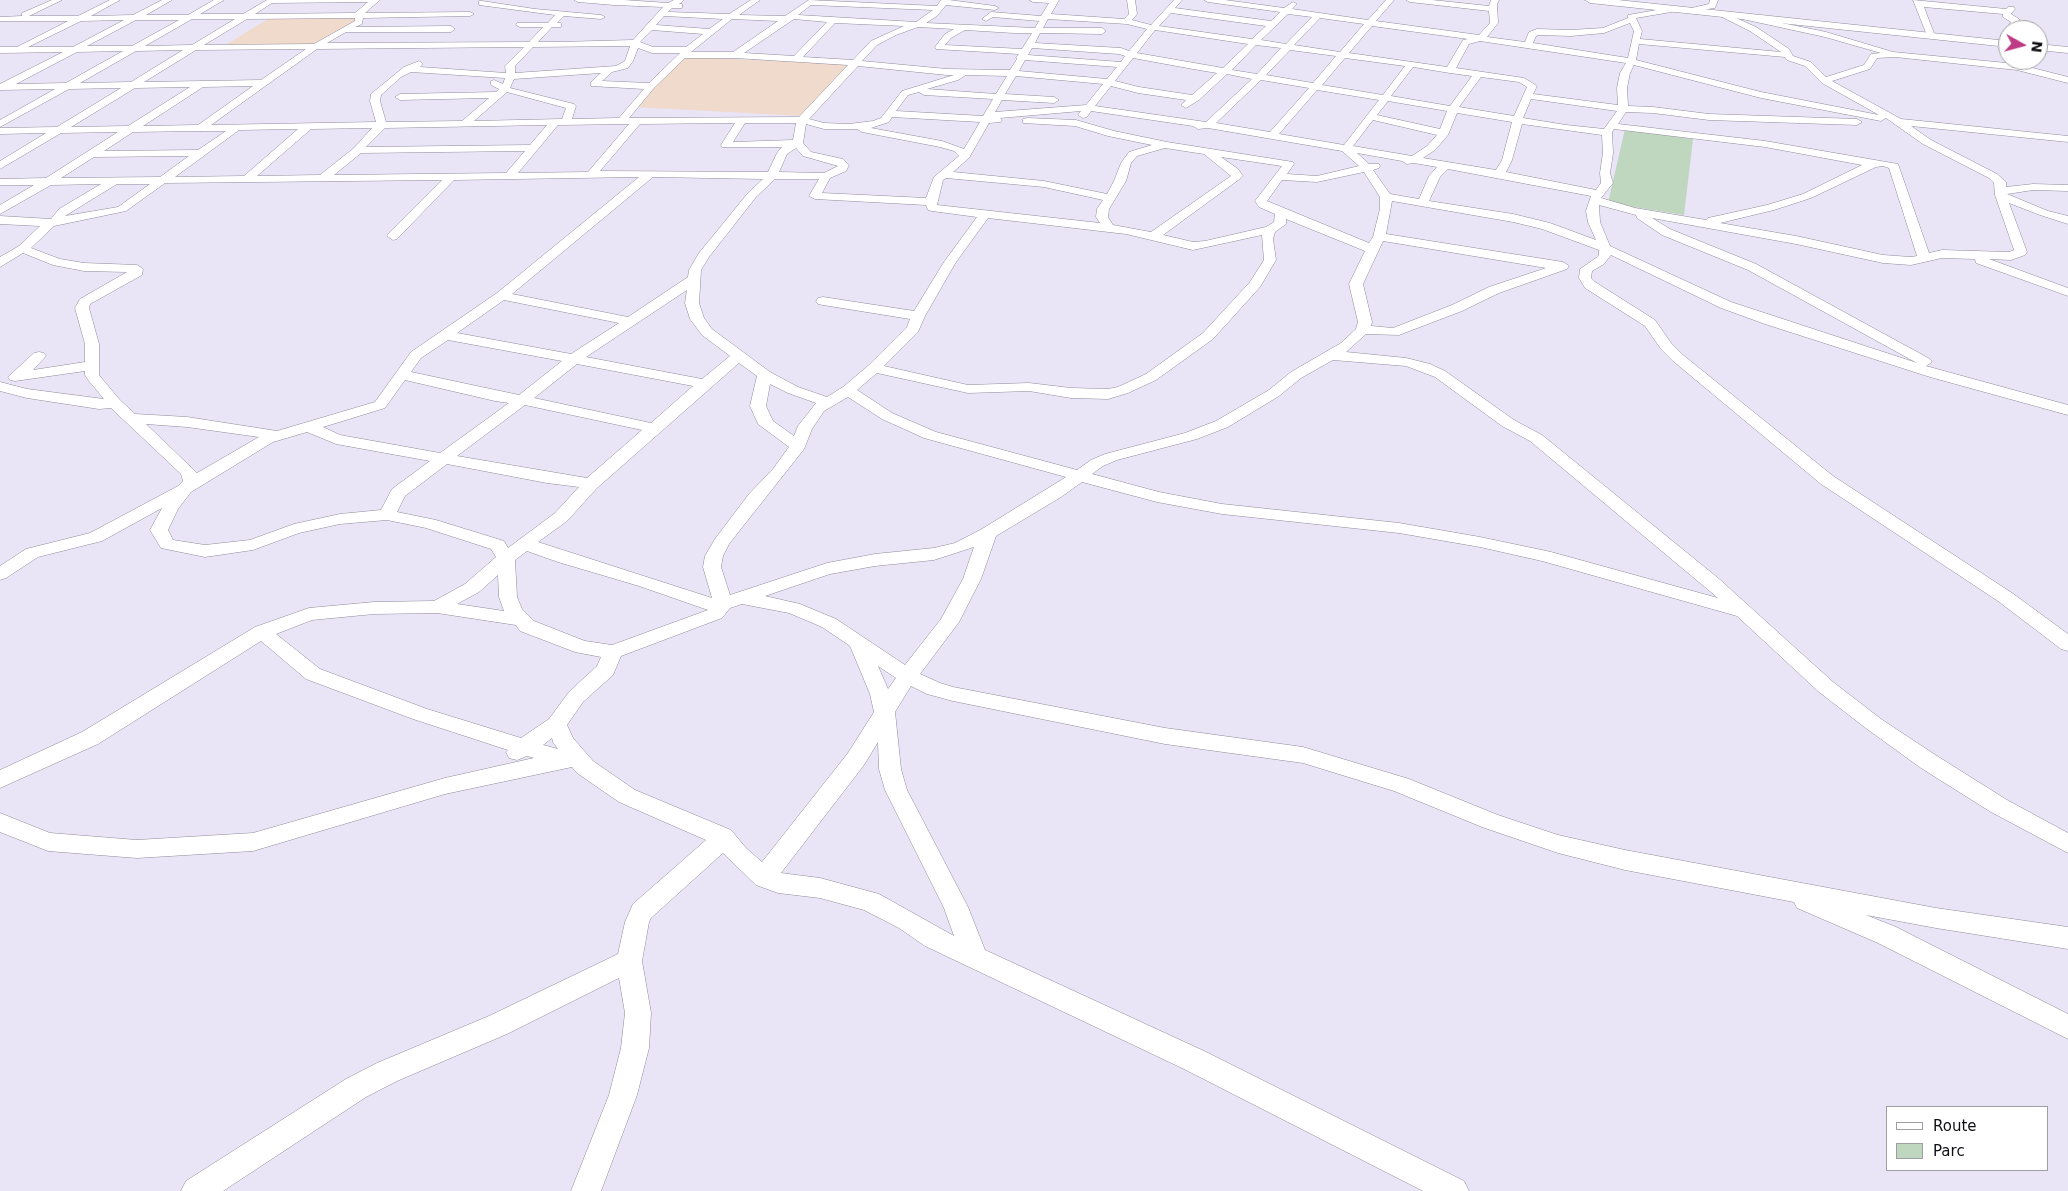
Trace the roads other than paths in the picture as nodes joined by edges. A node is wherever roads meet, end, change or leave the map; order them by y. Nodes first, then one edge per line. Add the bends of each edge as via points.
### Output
1 (58, 0) edge
2 (116, 0) edge
3 (168, 0) edge
4 (220, 0) edge
5 (271, 0) edge
6 (376, 0) edge
7 (578, 0) edge
8 (585, 0) edge
9 (680, 0) edge
10 (756, 0) edge
11 (878, 0) edge
12 (1000, 0) edge
13 (1033, 0) edge
14 (1131, 0) edge
15 (1178, 0) edge
16 (1208, 0) edge
17 (1294, 0) edge
18 (1390, 0) edge
19 (1410, 0) edge
20 (1590, 0) edge
21 (1646, 0) edge
22 (1714, 0) edge
23 (326, 1) edge
24 (617, 1) edge
25 (812, 1) edge
26 (1054, 1) edge
27 (483, 2) edge
28 (1918, 2) edge
29 (2005, 2) dead end
30 (942, 4) edge
31 (422, 5) dead end
32 (670, 5) junction
33 (871, 5) junction
34 (1494, 5) edge
35 (688, 6) dead end
36 (1661, 8) junction
37 (1674, 9) junction
38 (1169, 10) junction
39 (1687, 10) junction
40 (535, 11) junction
41 (1287, 11) junction
42 (2008, 12) junction
43 (562, 13) junction
44 (358, 14) junction
45 (470, 14) junction
46 (574, 14) junction
47 (662, 14) junction
48 (991, 14) junction
49 (1723, 14) junction
50 (304, 15) junction
51 (409, 15) junction
52 (1318, 15) junction
53 (246, 16) junction
54 (1739, 16) junction
55 (135, 17) junction
56 (190, 17) junction
57 (601, 17) junction
58 (730, 17) junction
59 (0, 18) edge
60 (19, 18) junction
61 (80, 18) junction
62 (791, 18) junction
63 (1045, 18) junction
64 (1104, 19) junction
65 (833, 20) junction
66 (1631, 20) junction
67 (2014, 20) edge
68 (861, 22) junction
69 (1129, 22) junction
70 (1370, 22) junction
71 (553, 24) junction
72 (919, 24) junction
73 (1273, 24) junction
74 (966, 26) junction
75 (0, 27) edge
76 (650, 28) junction
77 (451, 29) junction
78 (1152, 29) junction
79 (344, 30) junction
80 (371, 30) junction
81 (1036, 30) junction
82 (1078, 31) junction
83 (1103, 31) junction
84 (713, 32) junction
85 (893, 33) junction
86 (511, 34) junction
87 (587, 35) dead end
88 (1931, 36) junction
89 (1481, 38) junction
90 (1256, 41) junction
91 (1636, 41) junction
92 (636, 42) junction
93 (605, 43) junction
94 (1998, 43) edge
95 (531, 44) junction
96 (1528, 44) junction
97 (432, 45) junction
98 (314, 46) junction
99 (366, 46) junction
100 (1288, 46) junction
101 (939, 47) junction
102 (193, 48) junction
103 (1081, 48) junction
104 (2048, 48) edge
105 (74, 49) junction
106 (134, 49) junction
107 (0, 50) edge
108 (15, 50) junction
109 (2068, 50) edge
110 (1024, 51) junction
111 (685, 52) junction
112 (1343, 54) junction
113 (1895, 54) junction
114 (736, 55) junction
115 (1130, 55) junction
116 (1788, 55) junction
117 (0, 58) edge
118 (426, 59) junction
119 (795, 60) junction
120 (1166, 61) junction
121 (498, 62) dead end
122 (515, 62) junction
123 (1631, 62) junction
124 (472, 63) dead end
125 (856, 63) junction
126 (1125, 64) junction
127 (1411, 64) junction
128 (1998, 65) edge
129 (2048, 68) edge
130 (2060, 68) dead end
131 (407, 70) junction
132 (609, 70) junction
133 (917, 70) junction
134 (1450, 70) junction
135 (2029, 70) edge
136 (1225, 71) junction
137 (963, 73) junction
138 (1012, 74) junction
139 (1478, 74) junction
140 (477, 75) junction
141 (512, 76) junction
142 (1259, 77) junction
143 (2068, 80) edge
144 (1826, 81) junction
145 (1109, 82) junction
146 (260, 83) junction
147 (201, 84) junction
148 (132, 85) junction
149 (67, 86) junction
150 (651, 86) junction
151 (1314, 86) junction
152 (1, 87) edge
153 (910, 91) junction
154 (502, 92) junction
155 (956, 94) junction
156 (1528, 96) junction
157 (400, 97) dead end
158 (1196, 98) junction
159 (1387, 98) junction
160 (998, 100) junction
161 (1090, 106) junction
162 (944, 109) junction
163 (1453, 109) junction
164 (1623, 109) junction
165 (1018, 112) junction
166 (891, 114) junction
167 (1372, 117) junction
168 (987, 118) junction
169 (1518, 119) junction
170 (802, 120) junction
171 (1895, 120) junction
172 (741, 121) junction
173 (621, 122) junction
174 (636, 122) junction
175 (555, 123) junction
176 (566, 123) junction
177 (1076, 123) junction
178 (0, 124) edge
179 (464, 124) junction
180 (382, 125) junction
181 (1208, 125) junction
182 (307, 126) junction
183 (848, 127) junction
184 (1182, 127) junction
185 (200, 128) junction
186 (236, 128) junction
187 (131, 129) junction
188 (1609, 129) junction
189 (59, 130) junction
190 (0, 131) edge
191 (1444, 133) junction
192 (1112, 134) junction
193 (1272, 136) junction
194 (2068, 139) edge
195 (798, 144) junction
196 (1167, 145) junction
197 (533, 148) junction
198 (1188, 148) junction
199 (1431, 148) junction
200 (1346, 149) junction
201 (358, 150) junction
202 (1207, 151) junction
203 (201, 153) junction
204 (1297, 153) junction
205 (92, 154) junction
206 (1133, 154) junction
207 (1382, 155) junction
208 (965, 156) junction
209 (1413, 160) junction
210 (1873, 164) junction
211 (0, 166) edge
212 (1445, 166) junction
213 (1366, 167) junction
214 (113, 168) dead end
215 (592, 174) junction
216 (650, 174) junction
217 (942, 174) junction
218 (1499, 174) junction
219 (509, 176) junction
220 (776, 176) junction
221 (826, 176) junction
222 (451, 177) junction
223 (1281, 177) junction
224 (323, 178) junction
225 (247, 179) junction
226 (49, 181) junction
227 (94, 181) junction
228 (114, 181) junction
229 (161, 181) junction
230 (0, 182) edge
231 (2066, 189) edge
232 (808, 192) junction
233 (2001, 193) junction
234 (1386, 197) junction
235 (1595, 197) junction
236 (1110, 198) junction
237 (931, 202) junction
238 (1423, 202) junction
239 (0, 210) edge
240 (1634, 211) junction
241 (1281, 212) junction
242 (984, 215) junction
243 (0, 220) edge
244 (2068, 220) edge
245 (53, 222) junction
246 (1704, 223) junction
247 (1109, 228) junction
248 (1270, 230) junction
249 (393, 236) dead end
250 (1154, 236) junction
251 (1376, 243) junction
252 (1605, 248) junction
253 (18, 251) junction
254 (0, 252) edge
255 (1966, 255) junction
256 (1924, 258) junction
257 (0, 263) edge
258 (1563, 266) junction
259 (1586, 269) junction
260 (694, 279) junction
261 (2068, 292) edge
262 (502, 296) junction
263 (823, 301) dead end
264 (918, 316) junction
265 (630, 321) junction
266 (1363, 330) junction
267 (446, 335) junction
268 (740, 355) junction
269 (1329, 355) junction
270 (39, 356) dead end
271 (574, 359) junction
272 (58, 360) dead end
273 (93, 365) junction
274 (874, 368) junction
275 (19, 374) junction
276 (403, 375) junction
277 (765, 375) junction
278 (1955, 379) junction
279 (704, 384) junction
280 (0, 386) edge
281 (848, 390) junction
282 (522, 400) junction
283 (828, 402) junction
284 (115, 403) junction
285 (2068, 410) edge
286 (130, 418) junction
287 (309, 427) junction
288 (653, 428) junction
289 (275, 436) junction
290 (798, 446) junction
291 (446, 459) junction
292 (1078, 477) junction
293 (591, 484) junction
294 (189, 486) junction
295 (386, 515) junction
296 (988, 534) junction
297 (526, 544) junction
298 (506, 558) junction
299 (0, 574) edge
300 (732, 601) junction
301 (437, 607) junction
302 (1744, 612) junction
303 (521, 620) junction
304 (262, 632) junction
305 (858, 643) junction
306 (2068, 644) edge
307 (613, 652) junction
308 (908, 676) junction
309 (885, 714) junction
310 (556, 724) junction
311 (523, 747) junction
312 (576, 764) junction
313 (489, 774) junction
314 (0, 780) edge
315 (0, 822) edge
316 (723, 837) junction
317 (2068, 844) edge
318 (764, 878) junction
319 (1774, 888) junction
320 (2068, 938) edge
321 (975, 957) junction
322 (629, 961) junction
323 (2068, 1027) edge
324 (196, 1191) edge
325 (586, 1191) edge
326 (1454, 1191) edge

1 - 60 street
2 - 61 street
3 - 55 street
4 - 56 street
5 - 23 street
5 - 53 street
6 - 23 street
6 - 44 street
7 - 8 street
8 - 24 street
8 - 46 street
9 - 32 street
10 - 58 street
11 - 33 street
12 - 48 street
13 - 26 street
14 - 69 street via 1133,14 1127,20
15 - 38 street
16 - 41 street
17 - 41 street
18 - 70 street
19 - 34 street
20 - 36 main road
21 - 36 street
22 - 39 street via 1712,6
23 - 50 street
24 - 32 street
24 - 57 street
25 - 33 street
25 - 62 street
26 - 63 street
27 - 40 street
27 - 45 street
28 - 42 street
28 - 88 street
29 - 42 street via 2012,8
30 - 33 street
30 - 48 street
30 - 72 street
31 - 51 street
32 - 35 street
32 - 47 street
34 - 89 street via 1494,23
36 - 37 main road
37 - 39 main road
37 - 66 street via 1636,15
38 - 73 street
38 - 78 street
39 - 49 main road
40 - 43 street
40 - 86 street
41 - 52 street
41 - 73 street
42 - 67 street via 2006,15
43 - 46 street
43 - 71 street
44 - 50 street
44 - 51 street
44 - 79 street via 358,22
45 - 51 street
45 - 77 street
46 - 57 street
47 - 58 street
47 - 76 street
48 - 63 street
49 - 54 main road
49 - 116 street via 1753,29
50 - 53 street
52 - 70 street
52 - 100 street
53 - 56 street
53 - 102 street
54 - 88 main road
54 - 113 street
55 - 56 street
55 - 61 street
55 - 105 street
56 - 106 street
57 - 71 street via 594,25
58 - 62 street
58 - 84 street
59 - 60 street
60 - 61 street
60 - 75 street
61 - 108 street
62 - 65 street
62 - 114 street
63 - 64 street
63 - 81 street
64 - 69 street
64 - 83 street
65 - 68 street
65 - 119 street
66 - 91 street via 1638,31
66 - 96 street via 1604,30 1537,32 1532,34
68 - 72 street
68 - 85 street
69 - 78 street
70 - 89 street
70 - 112 street
71 - 86 street
71 - 95 street
72 - 74 street
72 - 85 street
73 - 90 street
74 - 81 street
74 - 101 street via 948,36
76 - 84 street
76 - 92 street
77 - 80 street
77 - 97 street
78 - 83 street
78 - 90 street
78 - 115 street
79 - 80 street
79 - 98 street
80 - 99 street
81 - 82 street
81 - 110 street
82 - 83 street
82 - 103 street
84 - 111 street
85 - 125 street via 874,43
86 - 95 street
86 - 97 street
87 - 93 street
88 - 94 main road
89 - 96 street
89 - 134 street via 1466,42
90 - 100 street
90 - 136 street
91 - 116 street
91 - 123 street
92 - 93 street
92 - 111 street via 652,50
92 - 132 street via 625,66
93 - 95 street
95 - 122 street
96 - 123 street
97 - 99 street
97 - 118 street
98 - 99 street
98 - 102 street
98 - 146 street
100 - 112 street
100 - 142 street
101 - 110 street
101 - 133 street via 933,59
102 - 106 street
102 - 148 street
103 - 110 street
103 - 115 street via 1121,51
104 - 109 main road
105 - 106 street
105 - 108 street
105 - 152 street
106 - 149 street
107 - 108 street
108 - 117 street
110 - 126 street
110 - 138 street
111 - 114 street
111 - 150 street
112 - 127 street
112 - 151 street
113 - 128 street
113 - 144 street via 1874,56 1867,67
114 - 119 street
115 - 120 street
115 - 126 street
116 - 144 street via 1808,64
118 - 124 street
118 - 131 street
119 - 125 street
120 - 126 street
120 - 136 street
121 - 122 street
122 - 141 street via 510,66
123 - 164 street via 1622,88
123 - 171 street via 1761,94
125 - 133 street
125 - 170 street
126 - 145 street
127 - 134 street
127 - 159 street
129 - 130 street
131 - 140 street
131 - 180 street via 376,94
132 - 141 street
132 - 150 street via 591,87
133 - 137 street
134 - 139 street
135 - 143 street
136 - 142 street
136 - 158 street
137 - 138 street
137 - 153 street
138 - 145 street
138 - 160 street
139 - 156 street via 1528,82 1532,86
139 - 163 street
140 - 141 street
140 - 154 street
141 - 154 street
142 - 151 street
142 - 181 street
144 - 171 street
145 - 158 street via 1138,90
145 - 161 street
146 - 147 street
146 - 185 street
147 - 148 street
147 - 187 street
148 - 149 street
148 - 189 street
149 - 152 street
149 - 178 street
150 - 173 street
151 - 159 street
151 - 193 street
153 - 155 street
153 - 166 street via 902,95
154 - 157 street
154 - 176 street via 574,104
154 - 179 street
155 - 160 street
155 - 162 street
156 - 164 street
156 - 169 street
158 - 184 street
159 - 163 street
159 - 167 street
160 - 161 street via 1071,101
160 - 165 street
160 - 168 street
161 - 165 street
161 - 177 street
161 - 184 street
162 - 166 street
162 - 168 street
163 - 169 street
163 - 191 street
164 - 171 street via 1727,118
164 - 188 street
165 - 168 street
166 - 183 street via 875,124
167 - 191 street
167 - 200 street
168 - 177 street
168 - 208 street
169 - 188 street via 1566,128
169 - 218 street via 1507,160
170 - 172 street
170 - 183 street via 824,126
170 - 195 street
171 - 194 street
171 - 233 street via 1927,142 1993,176 2000,182
172 - 174 street
172 - 195 street via 726,145
173 - 174 street
173 - 176 street
174 - 215 street
175 - 176 street
175 - 179 street
175 - 197 street
177 - 192 street
179 - 180 street
180 - 182 street
180 - 201 street
181 - 184 street
181 - 193 street
182 - 186 street
182 - 225 street
183 - 208 street via 942,144 958,149
184 - 198 street
185 - 186 street
185 - 187 street
186 - 203 street
187 - 189 street
187 - 205 street
188 - 210 street via 1765,144
188 - 235 street via 1604,173 1607,183
189 - 190 street
189 - 211 street
191 - 199 street
192 - 196 street
192 - 206 street
193 - 204 street
195 - 220 street via 782,153
195 - 221 street via 807,154 844,165
196 - 198 street
196 - 206 street
197 - 201 street
197 - 219 street
198 - 202 street
199 - 207 street
199 - 209 street
200 - 204 street
200 - 207 street
200 - 213 street
201 - 224 street
202 - 204 street
202 - 250 street via 1236,176
203 - 205 street
203 - 229 street
204 - 223 street
205 - 226 street
206 - 236 street
207 - 209 street
208 - 217 street
209 - 212 street
209 - 213 street
210 - 246 street via 1807,196
210 - 256 street via 1894,166
212 - 218 street
212 - 238 street via 1435,176
213 - 223 street via 1317,180
213 - 234 street
214 - 227 street
215 - 216 street
215 - 219 street
216 - 220 street
216 - 262 street
217 - 236 street via 1044,184
217 - 237 street
218 - 235 street
219 - 222 street
220 - 221 street
220 - 232 street
220 - 260 street via 752,195 704,256 695,270
221 - 232 street
222 - 224 street
222 - 249 street
223 - 241 street via 1261,202
224 - 225 street
225 - 229 street
226 - 227 street
226 - 230 street
226 - 239 street
227 - 228 street
228 - 229 street
228 - 245 street via 74,204
229 - 245 street via 118,211
231 - 233 street via 2033,187
232 - 237 street
233 - 244 street
233 - 255 street via 2021,252 2011,256
234 - 238 street
234 - 251 street via 1386,209
235 - 240 street
235 - 252 street via 1594,222
236 - 247 street via 1102,217
237 - 242 street via 936,210
238 - 252 street via 1531,222
240 - 246 street
240 - 278 street via 1666,232 1738,260 1803,293
241 - 248 street via 1280,224
241 - 251 street
242 - 247 street
242 - 264 street via 950,262
243 - 245 street
245 - 253 street
246 - 256 street via 1883,260
247 - 250 street
248 - 250 street via 1205,245 1184,245
248 - 274 street via 1267,238 1270,260 1254,284 1212,332 1151,377 1123,390 1108,394 1028,387 968,389
251 - 258 street
251 - 266 street via 1356,284 1365,322
252 - 259 street via 1605,255 1600,261
252 - 278 street via 1726,305
253 - 254 street
253 - 257 street
253 - 273 street via 70,266 137,269 137,272 85,302 82,308 92,344
255 - 256 street via 1942,254
255 - 261 street
258 - 259 street
258 - 266 street via 1494,290 1394,332
259 - 306 street via 1585,278 1590,285 1650,323 1678,358 1802,461
260 - 265 street
260 - 268 street via 692,303 697,319 707,332
262 - 265 street
262 - 267 street
263 - 264 street
264 - 274 street via 904,339
265 - 271 street
266 - 269 street via 1346,346
267 - 271 street
267 - 276 street via 416,355
268 - 277 street
268 - 279 street
269 - 292 street via 1296,375 1274,394 1222,424 1191,436 1111,457
269 - 302 street via 1406,362 1440,374 1508,423 1536,438
270 - 275 street
271 - 279 street
271 - 282 street
272 - 275 street
273 - 275 street
273 - 284 street via 92,374 96,382
274 - 281 street
275 - 280 street
276 - 282 street
276 - 287 street via 380,405
277 - 283 street via 793,390
277 - 290 street via 758,406 766,424
278 - 285 street
279 - 288 street
280 - 284 street via 99,404
281 - 283 street
281 - 292 street via 887,416 930,435
282 - 288 street
282 - 291 street
283 - 290 street via 804,429
284 - 286 street
286 - 289 street via 187,422
286 - 294 street via 189,472
287 - 289 street
287 - 291 street via 336,439
288 - 293 street
289 - 294 street via 256,444
290 - 300 street via 755,498 714,556 712,567
291 - 293 street
291 - 295 street via 398,493
292 - 296 street
292 - 302 street via 1157,497 1222,508 1399,528 1480,542 1545,556
293 - 297 street via 561,517
294 - 295 street via 170,508 159,530 167,544 205,551 253,545 294,529 340,519
294 - 299 street via 96,537 32,554
295 - 298 street via 430,524 498,545
296 - 300 street via 961,547 934,554 827,569
296 - 308 street via 960,604
297 - 298 street
297 - 300 street via 709,604
298 - 301 street via 472,588
298 - 303 street via 508,597
300 - 305 street via 793,608 829,623
300 - 307 street via 715,614
301 - 303 street
301 - 304 street via 309,614
302 - 317 street via 1826,687 1874,724 1983,796
303 - 307 street via 527,626 582,647
304 - 311 street via 313,674 420,714
304 - 314 street via 90,738
305 - 308 street
305 - 309 street
307 - 310 street via 606,670 576,697
308 - 309 street
308 - 319 street via 934,688 986,701 1166,736 1303,755 1401,785 1558,844
309 - 318 street via 856,759
309 - 321 street via 890,770 896,790 956,907
310 - 311 street
310 - 312 street
311 - 312 street
311 - 313 street
312 - 313 street
312 - 316 street via 627,796
313 - 315 street via 253,842 137,849 48,842
316 - 318 street
316 - 322 street via 706,856 642,911
318 - 321 street via 870,901 934,938
319 - 320 street
319 - 323 street via 1887,935
321 - 326 street via 1194,1060
322 - 324 street via 498,1025 356,1088
322 - 325 street via 638,1013 635,1048 623,1096

